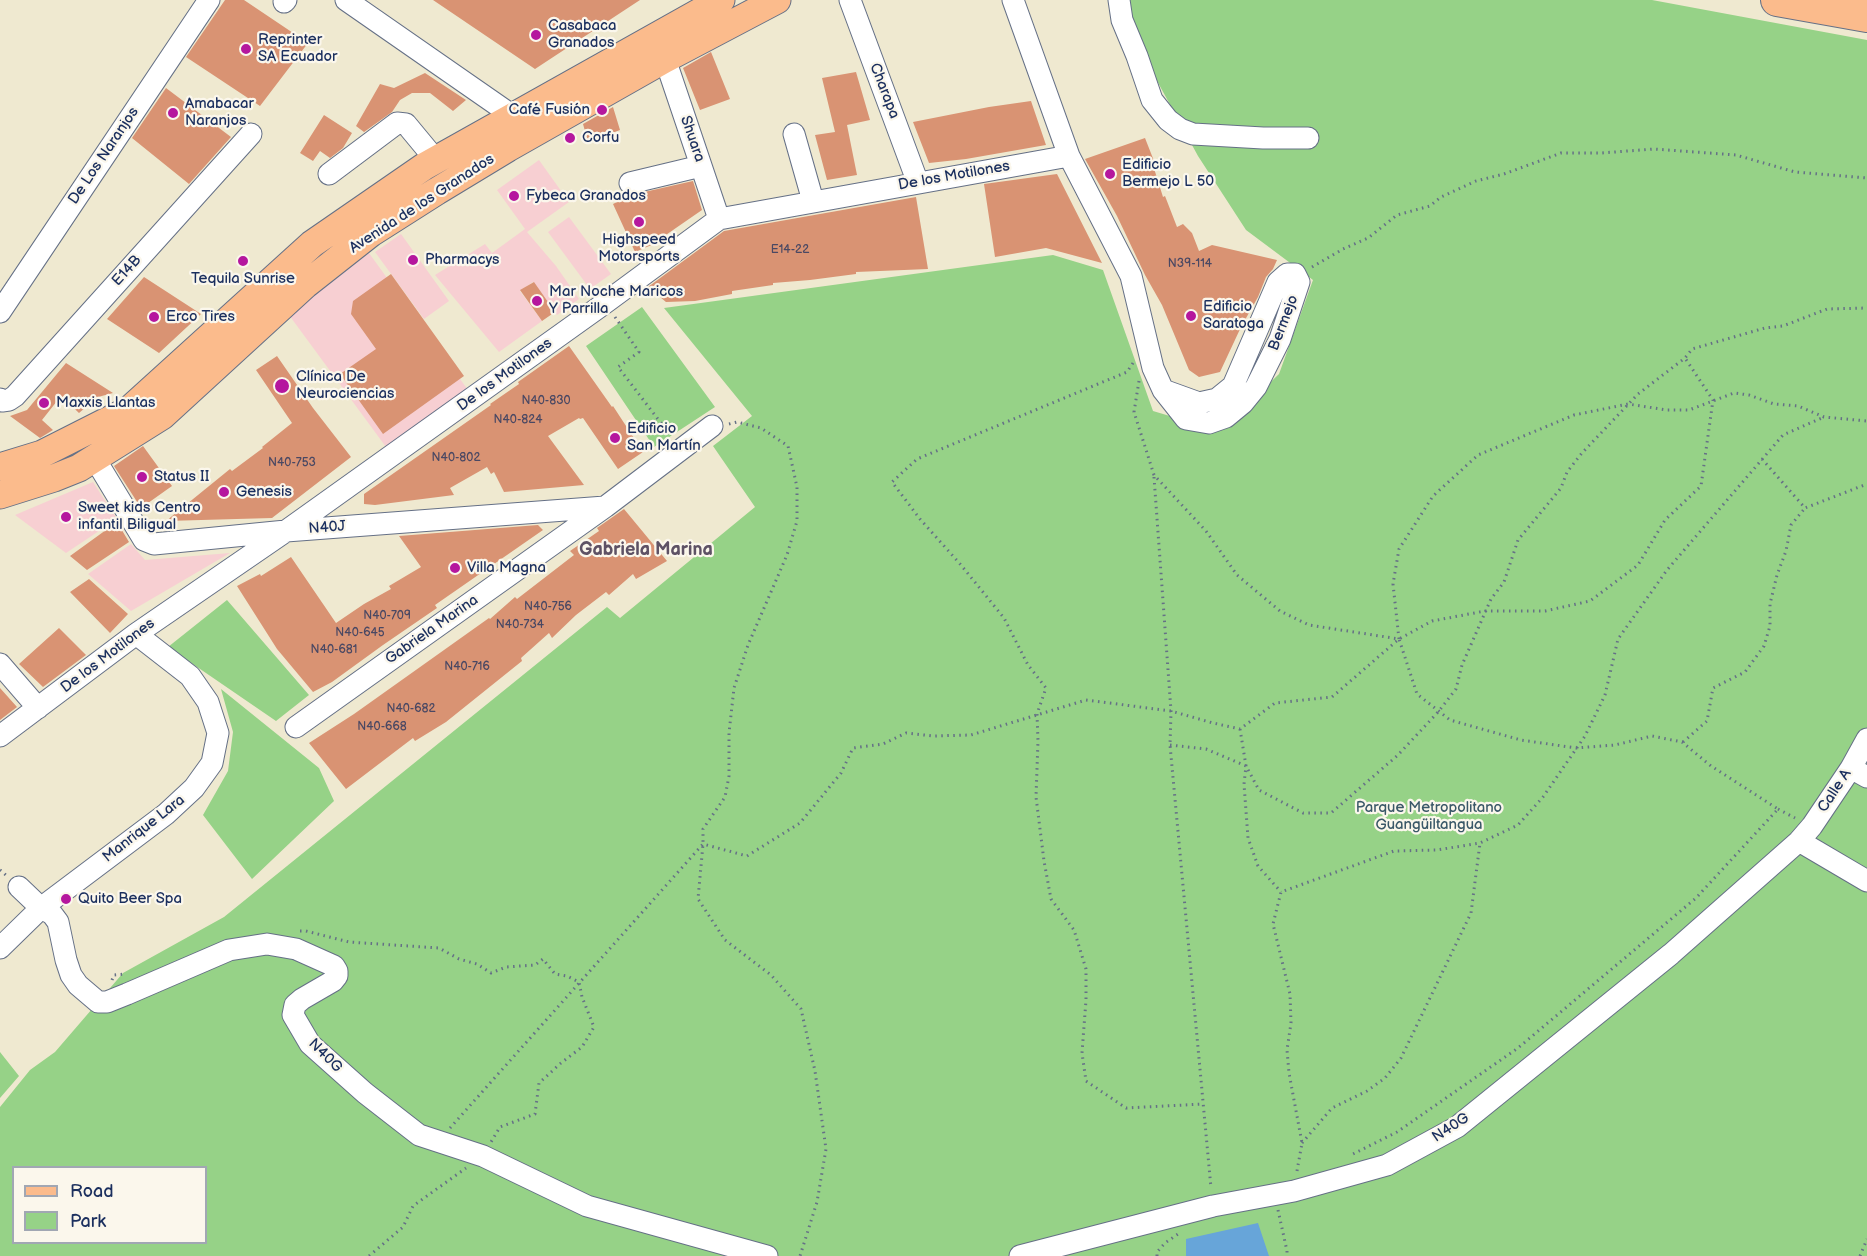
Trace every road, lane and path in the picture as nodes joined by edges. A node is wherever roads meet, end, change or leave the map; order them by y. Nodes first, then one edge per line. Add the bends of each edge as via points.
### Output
1 (209, 0) edge
2 (346, 0) edge
3 (777, 0) edge
4 (850, 0) edge
5 (1012, 0) edge
6 (1119, 0) edge
7 (1777, 0) edge
8 (710, 2) edge
9 (1867, 16) edge
10 (665, 59) junction
11 (513, 116) junction
12 (251, 134) dead end
13 (794, 134) dead end
14 (1308, 138) dead end
15 (1069, 156) junction
16 (435, 159) junction
17 (701, 166) junction
18 (329, 174) dead end
19 (1867, 178) edge
20 (630, 183) dead end
21 (918, 183) junction
22 (813, 201) junction
23 (719, 219) junction
24 (1308, 269) dead end
25 (1867, 308) edge
26 (0, 312) edge
27 (623, 329) dead end
28 (1147, 341) junction
29 (1685, 358) junction
30 (1140, 376) dead end
31 (1163, 390) junction
32 (0, 399) edge
33 (1713, 400) junction
34 (1628, 404) junction
35 (1824, 417) junction
36 (1867, 421) edge
37 (712, 426) joint
38 (668, 432) dead end
39 (1762, 459) junction
40 (87, 464) junction
41 (0, 467) edge
42 (1154, 475) junction
43 (1867, 484) edge
44 (0, 495) edge
45 (0, 507) edge
46 (605, 507) junction
47 (1805, 508) junction
48 (286, 531) junction
49 (1485, 611) junction
50 (136, 634) junction
51 (1398, 639) junction
52 (0, 664) edge
53 (39, 708) junction
54 (1170, 711) junction
55 (1439, 711) junction
56 (1037, 714) junction
57 (296, 727) dead end
58 (1240, 729) junction
59 (0, 736) edge
60 (1867, 739) edge
61 (1682, 742) junction
62 (1170, 745) junction
63 (1576, 748) junction
64 (1246, 766) junction
65 (1859, 772) edge
66 (1799, 841) junction
67 (1480, 843) junction
68 (703, 844) junction
69 (1867, 881) edge
70 (19, 887) dead end
71 (1281, 892) junction
72 (41, 908) junction
73 (296, 931) dead end
74 (0, 948) edge
75 (131, 974) dead end
76 (579, 982) junction
77 (107, 1002) junction
78 (1203, 1104) junction
79 (438, 1141) junction
80 (1302, 1143) junction
81 (483, 1156) junction
82 (1346, 1158) dead end
83 (1284, 1193) junction
84 (1213, 1206) junction
85 (1867, 1239) edge
86 (369, 1256) edge
87 (766, 1256) edge
88 (800, 1256) edge
89 (1020, 1256) edge
90 (1288, 1256) edge
91 (1860, 1256) edge

1 - 26 street, De Los Naranjos
2 - 11 street
3 - 10 main road, Avenida de los Granados
4 - 21 street, Charapa
5 - 15 street, Bermejo
6 - 14 street via 1122,20 1152,99 1180,129 1193,134
7 - 9 highway
8 - 11 main road, Avenida de los Granados
10 - 17 street, Shuara
10 - 40 main road, Avenida de los Granados via 507,148 371,233 305,285 162,416
11 - 16 main road, Avenida de los Granados
12 - 32 street, E14B via 15,396
13 - 22 street
15 - 21 street, De los Motilones
15 - 28 street, Bermejo via 1131,276
16 - 18 street via 406,124 397,123
16 - 41 main road, Avenida de los Granados via 312,244 129,410 42,454
17 - 20 street
17 - 23 street, Shuara
19 - 24 path via 1796,172 1736,155 1654,149 1561,153 1476,181 1430,206 1398,214 1368,238
21 - 22 street, De los Motilones
22 - 23 street, De los Motilones
23 - 48 street, De los Motilones
25 - 29 path via 1827,309 1784,326 1692,349
27 - 38 path via 639,352 618,367
28 - 31 street, Bermejo
28 - 56 path via 1127,372 917,459 892,482 1004,618 1028,665 1046,688
29 - 33 path
29 - 34 path
30 - 42 path via 1134,412
31 - 31 street, Bermejo via 1186,419 1198,422 1227,417 1243,403 1256,387 1280,339 1299,282 1295,274 1287,274 1278,282 1233,386 1217,399 1199,403
33 - 34 path via 1689,410
33 - 35 path via 1734,393 1749,394
33 - 49 path via 1701,486 1665,520 1638,565 1590,601 1545,611
34 - 49 path via 1582,453 1561,488 1518,540 1504,582
34 - 51 path via 1574,415 1478,455 1433,496 1399,549 1393,584
35 - 36 path
35 - 39 path via 1784,435
37 - 46 street, Gabriela Marina
37 - 68 path via 737,422 760,428 788,446 797,488 797,521 734,688 725,797 703,829
39 - 47 path
39 - 63 path via 1667,570 1618,639 1605,695
40 - 44 main road, Avenida de los Granados
40 - 45 main road via 57,489
40 - 48 street, N40J via 149,543
42 - 51 path via 1206,531 1237,575 1280,611 1309,625
42 - 54 path
43 - 47 path
46 - 48 street, N40J
46 - 57 street, Gabriela Marina
47 - 61 path via 1791,525 1770,604 1770,626 1764,646 1745,672 1713,688 1707,721
48 - 50 street, De los Motilones
49 - 51 path via 1432,621
49 - 55 path via 1456,689
50 - 53 street, De los Motilones
50 - 72 street, Manrique Lara via 190,676 208,702 218,733 212,763 194,788 166,814
51 - 55 path via 1418,694
51 - 58 path via 1332,697 1275,703
52 - 53 street
53 - 59 street, De los Motilones
54 - 56 path via 1086,700
54 - 58 path
54 - 62 path
55 - 63 path via 1450,720 1521,740
55 - 64 path via 1398,755 1331,813 1303,813 1259,790
56 - 68 path via 971,735 906,733 884,744 853,748 841,773 800,823 747,856
56 - 78 path via 1036,797 1051,898 1074,930 1086,969 1082,1053 1086,1081 1126,1108
58 - 64 path
60 - 65 street, Calle A
61 - 63 path via 1652,736 1615,745
61 - 82 path via 1711,766 1778,809 1696,898 1518,1048 1398,1132
62 - 64 path via 1206,749
62 - 78 path
63 - 67 path via 1543,797 1518,825
64 - 71 path via 1248,838 1258,866
65 - 66 street, Calle A
66 - 69 street
66 - 83 street, N40G via 1671,954 1457,1127 1387,1165
67 - 71 path via 1394,851
67 - 80 path via 1471,913 1401,1058 1385,1078 1332,1108
68 - 76 path
68 - 88 path via 698,899 724,940 771,975 801,1009 826,1149 817,1202
70 - 72 street
71 - 80 path via 1273,924 1290,994 1287,1050
72 - 74 street, Manrique Lara
72 - 77 street via 58,922 66,960 75,980 98,1002
73 - 76 path via 349,942 439,948 491,973 506,967 535,965 543,959 555,974
75 - 77 path via 114,975
76 - 79 path
76 - 81 path via 594,1027 582,1047 539,1083 535,1114 500,1127
77 - 79 street, N40G via 229,950 267,944 296,948 337,971 333,981 302,999 293,1010 310,1044 418,1135
78 - 84 path
79 - 81 street, N40G
80 - 83 path via 1294,1184
81 - 86 path via 413,1206 403,1227
81 - 87 street, N40G via 587,1206
83 - 84 street, N40G
83 - 90 path
84 - 89 street, N40G
85 - 91 path

